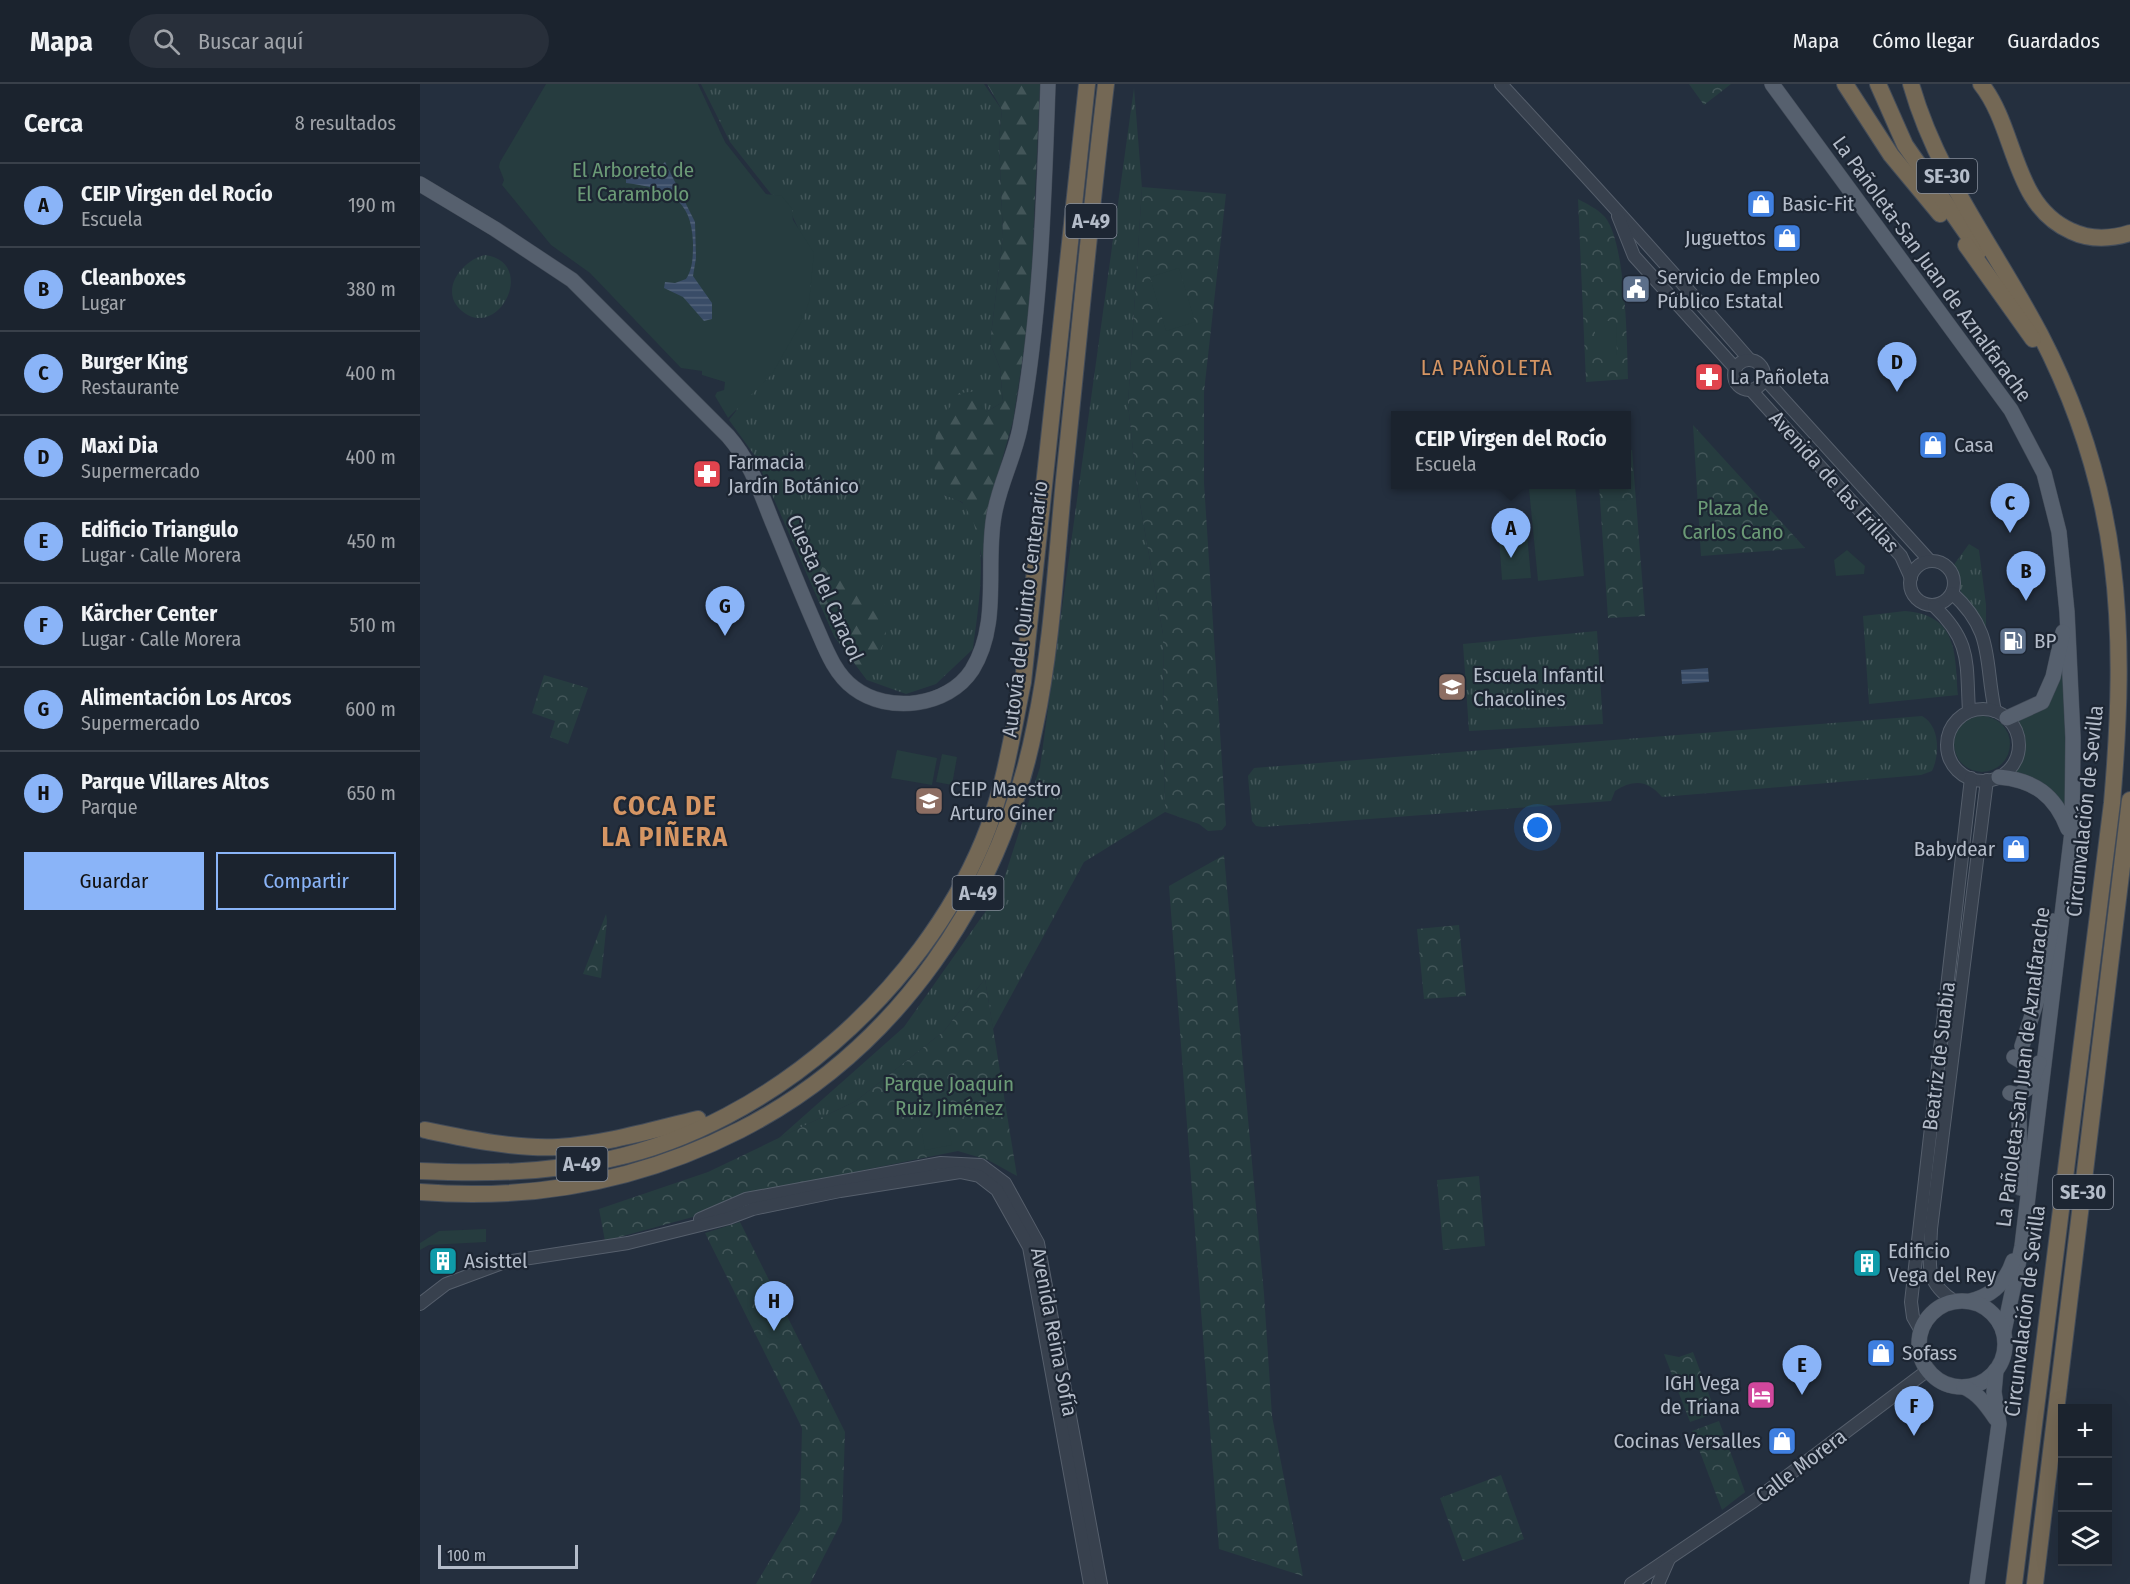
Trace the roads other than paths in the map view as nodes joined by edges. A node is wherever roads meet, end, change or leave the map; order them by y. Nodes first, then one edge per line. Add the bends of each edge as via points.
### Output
1 (1048, 84) edge
2 (1087, 84) edge
3 (1106, 84) edge
4 (1501, 84) edge
5 (1772, 84) edge
6 (1845, 84) edge
7 (1878, 84) edge
8 (1911, 84) edge
9 (1981, 84) edge
10 (420, 184) edge
11 (1617, 212) junction
12 (2130, 233) edge
13 (2035, 343) junction
14 (1749, 359) junction
15 (1735, 368) junction
16 (1764, 378) junction
17 (1751, 390) junction
18 (1930, 561) junction
19 (1911, 578) junction
20 (1953, 593) junction
21 (1934, 606) junction
22 (2067, 612) junction
23 (1969, 711) junction
24 (2001, 715) junction
25 (1971, 778) junction
26 (1993, 778) junction
27 (2130, 800) edge
28 (2073, 806) junction
29 (2107, 826) junction
30 (2068, 829) junction
31 (2065, 862) junction
32 (2053, 991) junction
33 (2033, 1078) junction
34 (2010, 1093) dead end
35 (2019, 1110) dead end
36 (734, 1111) junction
37 (425, 1130) dead end
38 (2035, 1134) junction
39 (420, 1171) edge
40 (420, 1192) edge
41 (2020, 1224) junction
42 (672, 1231) junction
43 (1954, 1302) junction
44 (1970, 1302) junction
45 (420, 1304) edge
46 (1921, 1331) junction
47 (2004, 1332) junction
48 (1928, 1370) junction
49 (1996, 1370) junction
50 (1964, 1387) junction
51 (1999, 1424) junction
52 (1670, 1558) junction
53 (1090, 1584) edge
54 (1101, 1584) edge
55 (1631, 1584) edge
56 (1658, 1584) edge
57 (1977, 1584) edge
58 (2014, 1584) edge
59 (2035, 1584) edge

1 - 10 main road, Cuesta del Caracol via 1045,196 1032,337 1019,431 993,518 985,641 971,672 958,686 922,701 886,703 867,697 845,681 834,666 743,453 728,436 572,280
2 - 36 highway, Autovía del Quinto Centenario / A-49 via 1023,682 1009,752 983,840 949,907 903,972 836,1042 772,1089
3 - 40 highway, Autovía del Quinto Centenario / A-49 via 1036,726 1001,844 946,947 909,995 860,1046 819,1081 767,1116 714,1143 659,1166 543,1191
4 - 11 street
5 - 22 main road, La Pañoleta-San Juan de Aznalfarache via 2011,410 2044,473 2059,532
6 - 13 highway via 1891,155 1978,260
7 - 13 highway via 1905,145 1987,262
8 - 29 highway, Circunvalación de Sevilla / SE-30 via 1944,170 2050,354 2082,430 2097,482 2113,554 2120,627 2118,724
9 - 12 highway via 2003,122 2026,186 2045,213 2079,235 2106,238
11 - 14 street
11 - 15 street via 1634,256
13 - 29 highway via 2075,436 2097,513 2107,570 2113,675 2105,795
14 - 15 street
14 - 16 street via 1763,367
15 - 17 street via 1736,383
16 - 17 street via 1760,386
16 - 18 street, Avenida de las Erillas
17 - 19 street, Avenida de las Erillas via 1901,556
18 - 19 street via 1918,567
18 - 20 street via 1941,563 1951,572
19 - 21 street via 1915,597
20 - 21 street
20 - 24 street via 1978,622 1988,650 1991,691
21 - 23 street via 1953,624 1966,653
22 - 24 main road via 2053,677 2042,702
22 - 28 main road, La Pañoleta-San Juan de Aznalfarache
23 - 24 street via 1978,709
23 - 25 street via 1956,720 1947,741 1953,764
24 - 26 street via 2013,726 2019,744 2013,763
25 - 26 street
25 - 46 street, Beatriz de Suabia via 1911,1302
26 - 30 main road via 2020,779 2041,789 2059,807
26 - 43 street, Beatriz de Suabia via 1931,1229 1930,1270 1938,1291
27 - 59 highway, Circunvalación de Sevilla / SE-30
28 - 30 main road, La Pañoleta-San Juan de Aznalfarache
28 - 32 main road, La Pañoleta-San Juan de Aznalfarache
29 - 58 highway, Circunvalación de Sevilla / SE-30
30 - 31 main road, La Pañoleta-San Juan de Aznalfarache
31 - 33 main road, La Pañoleta-San Juan de Aznalfarache
31 - 33 main road via 2037,1000 2018,1052 2031,1067
32 - 33 main road
32 - 38 main road, La Pañoleta-San Juan de Aznalfarache
33 - 34 main road via 2018,1095
33 - 38 main road
33 - 41 main road, La Pañoleta-San Juan de Aznalfarache
35 - 41 main road
36 - 37 highway via 639,1135 556,1147 474,1140
36 - 39 highway, Autovía del Quinto Centenario / A-49 via 612,1159 513,1173
38 - 47 main road, La Pañoleta-San Juan de Aznalfarache via 2022,1246
41 - 44 main road, La Pañoleta-San Juan de Aznalfarache via 2017,1249 2004,1281 1984,1298
42 - 45 street, Avenida Reina Sofía via 628,1243 505,1262 446,1284
42 - 53 street, Avenida Reina Sofía via 840,1191 960,1172 978,1176 998,1190 1029,1247
42 - 54 street, Avenida Reina Sofía via 746,1199 941,1163 981,1165 1005,1183 1038,1243
43 - 44 main road
43 - 46 main road via 1933,1313
44 - 47 main road via 1991,1312
46 - 48 main road via 1920,1352
47 - 49 main road via 2004,1356
48 - 50 main road via 1944,1382
48 - 52 street, Calle Morera via 1792,1473
49 - 50 main road via 1985,1380
49 - 51 main road via 1994,1392
50 - 51 main road via 1984,1402
51 - 57 main road
52 - 55 street, Calle Morera
52 - 56 street

